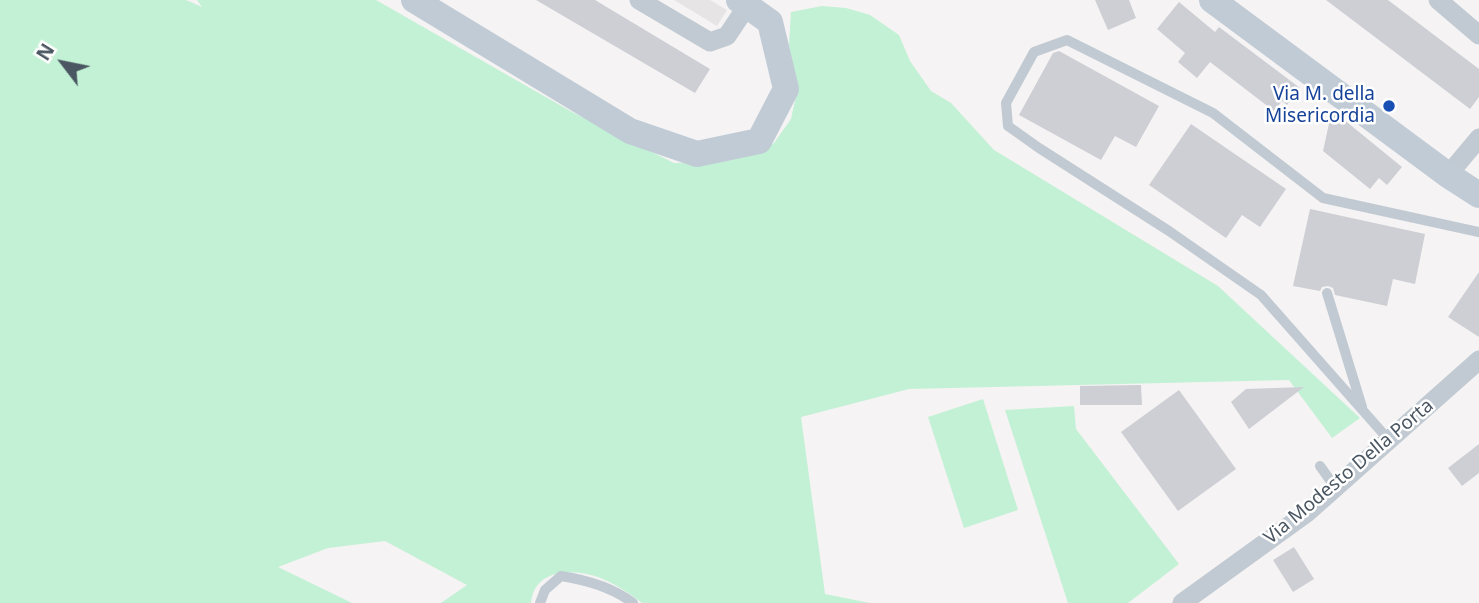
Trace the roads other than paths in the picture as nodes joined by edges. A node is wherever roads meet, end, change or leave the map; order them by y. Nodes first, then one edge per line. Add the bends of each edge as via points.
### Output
1 (415, 0) edge
2 (639, 0) edge
3 (1212, 0) edge
4 (1438, 0) edge
5 (743, 3) edge
6 (1479, 35) edge
7 (1479, 138) edge
8 (1448, 175) junction
9 (1479, 195) edge
10 (1479, 232) edge
11 (1326, 293) dead end
12 (1479, 360) edge
13 (1363, 411) junction
14 (1388, 439) junction
15 (1320, 466) dead end
16 (1335, 487) junction
17 (540, 603) edge
18 (633, 603) edge
19 (1182, 603) edge

1 - 5 main road via 630,131 697,154 759,141 786,89 770,22
2 - 5 street via 710,41 727,36
3 - 8 main road
4 - 6 street
7 - 8 street
8 - 9 main road
10 - 13 lane via 1323,198 1213,113 1067,40 1034,52 1006,103 1008,125 1261,295
11 - 13 lane
12 - 14 street, Via Modesto Della Porta
13 - 14 lane
14 - 16 street, Via Modesto Della Porta
15 - 16 lane
16 - 19 street, Via Modesto Della Porta via 1308,512
17 - 18 lane via 545,590 561,576 585,580

